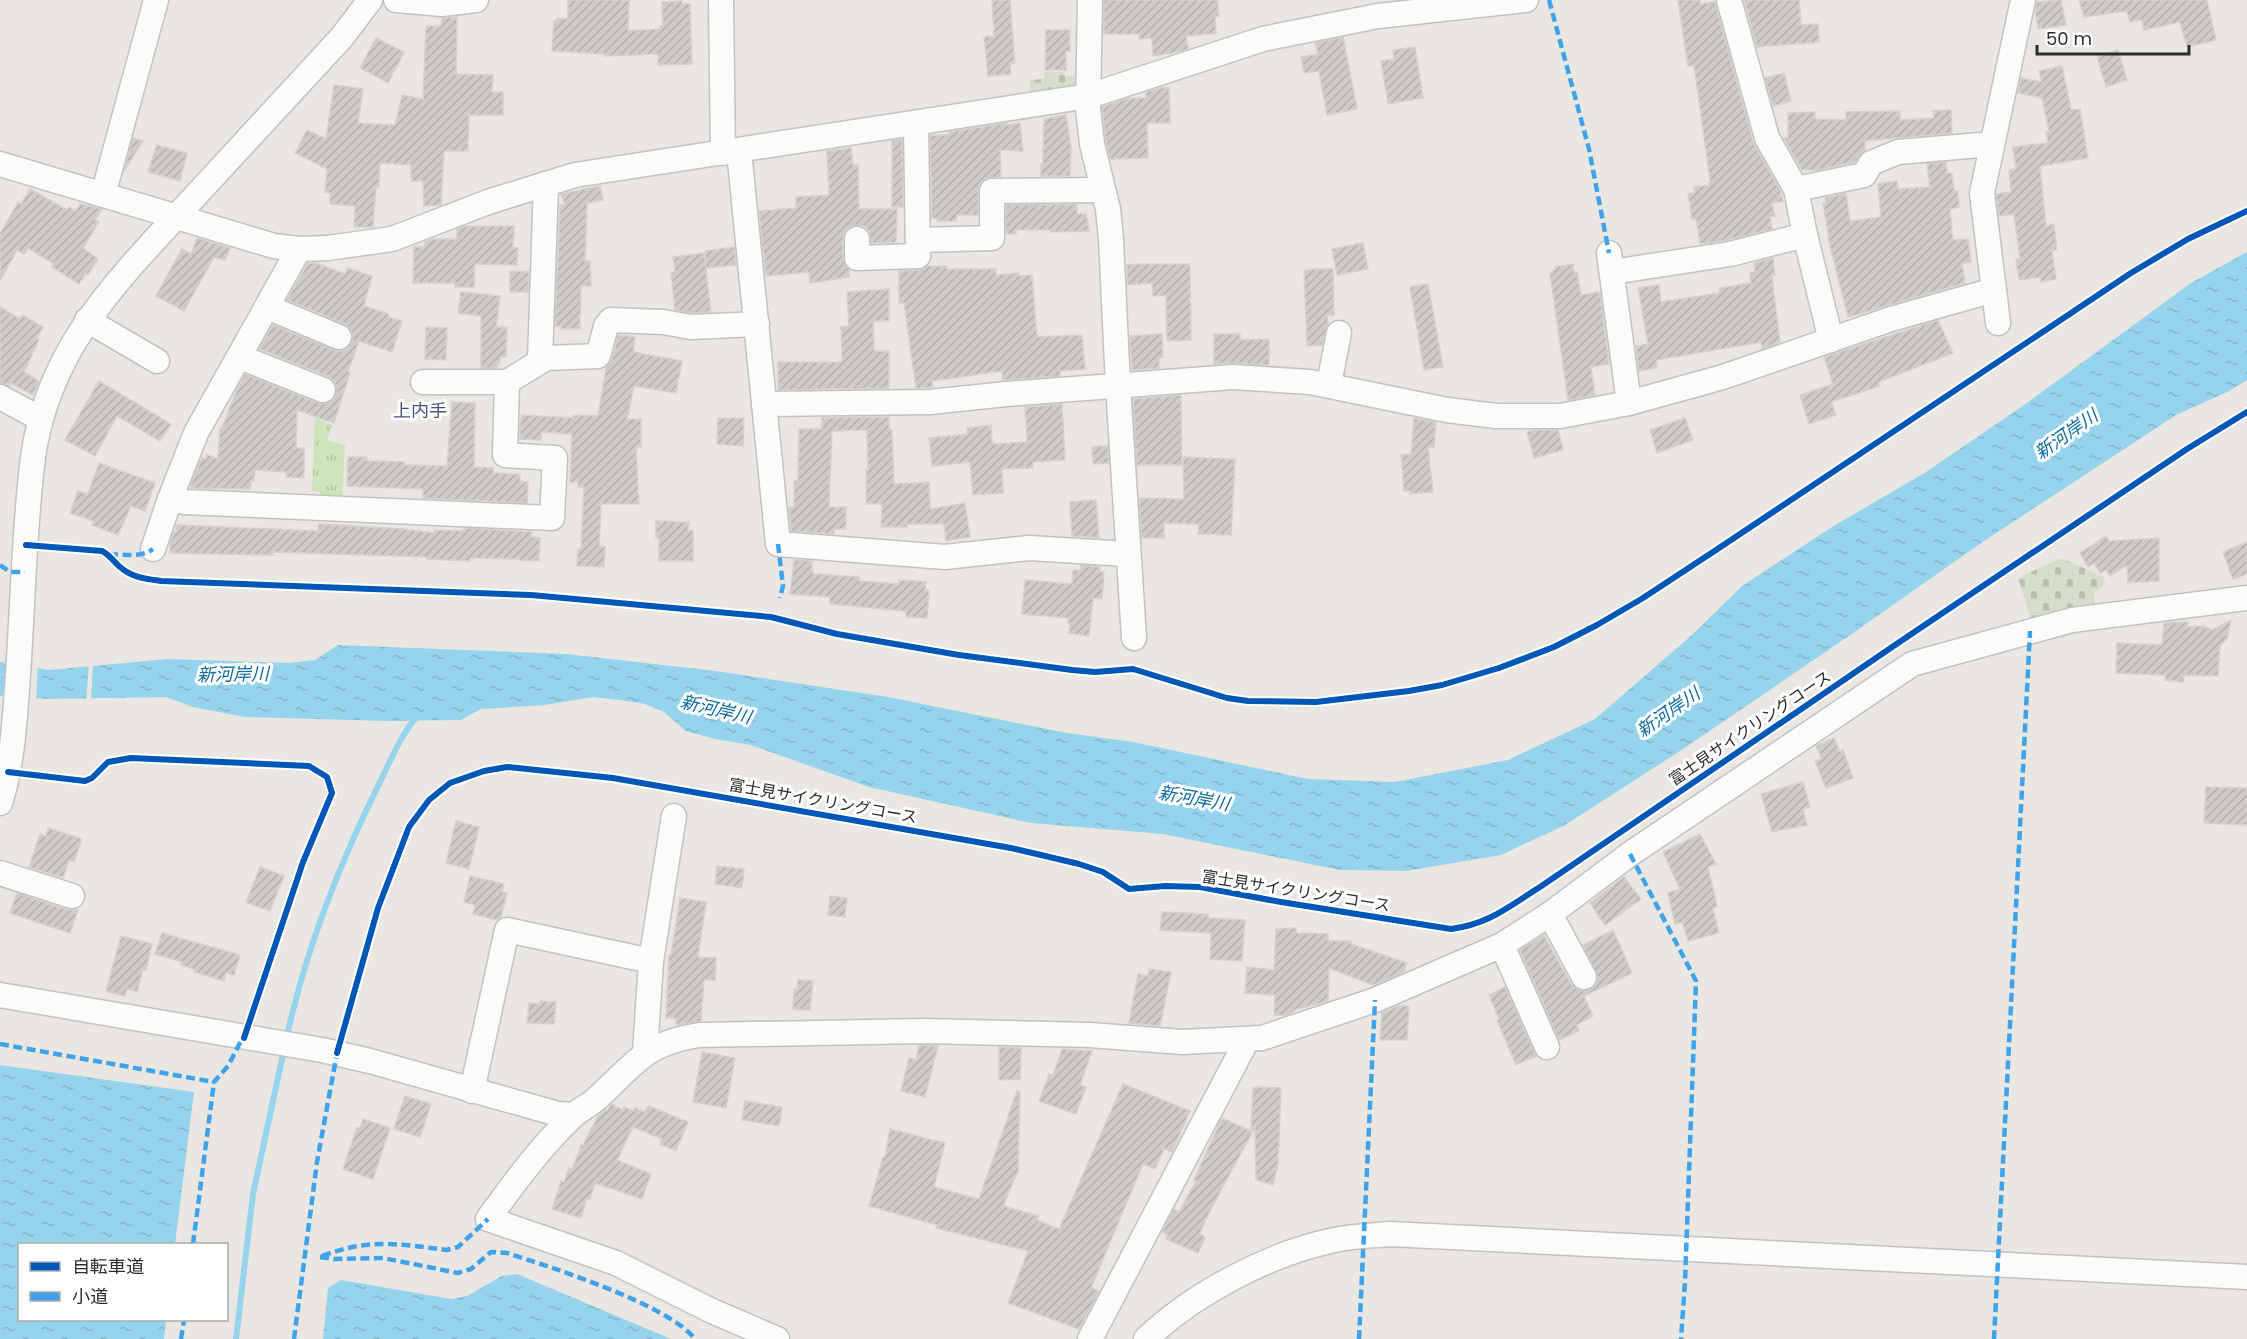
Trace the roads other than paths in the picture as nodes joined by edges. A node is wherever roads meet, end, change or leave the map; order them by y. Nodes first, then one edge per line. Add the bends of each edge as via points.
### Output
1 (156, 0) edge
2 (370, 0) edge
3 (396, 0) edge
4 (476, 0) edge
5 (722, 0) edge
6 (1090, 0) edge
7 (1526, 0) edge
8 (1729, 0) edge
9 (2024, 0) edge
10 (1089, 96) junction
11 (916, 123) junction
12 (1992, 144) junction
13 (731, 152) junction
14 (0, 164) edge
15 (546, 184) junction
16 (1796, 189) junction
17 (1103, 190) junction
18 (103, 195) junction
19 (177, 216) junction
20 (1805, 235) junction
21 (857, 239) dead end
22 (918, 240) junction
23 (299, 249) junction
24 (1994, 291) junction
25 (267, 308) junction
26 (87, 320) junction
27 (1998, 323) dead end
28 (757, 324) junction
29 (1339, 333) dead end
30 (339, 337) dead end
31 (1831, 340) junction
32 (240, 357) junction
33 (157, 361) dead end
34 (540, 361) junction
35 (423, 382) dead end
36 (507, 382) junction
37 (1329, 384) junction
38 (1118, 386) junction
39 (324, 390) dead end
40 (0, 397) edge
41 (1629, 403) junction
42 (764, 404) junction
43 (40, 418) junction
44 (170, 499) junction
45 (153, 549) dead end
46 (1127, 554) junction
47 (2247, 598) edge
48 (1134, 638) dead end
49 (0, 803) edge
50 (674, 816) dead end
51 (0, 873) edge
52 (72, 896) dead end
53 (1550, 914) junction
54 (1502, 945) junction
55 (651, 961) junction
56 (1584, 978) dead end
57 (0, 995) edge
58 (1247, 1040) junction
59 (1547, 1047) dead end
60 (645, 1052) junction
61 (472, 1091) junction
62 (574, 1115) junction
63 (2247, 1277) edge
64 (777, 1339) edge
65 (1090, 1339) edge
66 (1146, 1339) edge

1 - 18 street
2 - 19 street via 342,37
3 - 4 street via 442,4
5 - 13 street
6 - 10 street
7 - 10 street via 1378,16 1263,39
8 - 16 street via 1767,138
9 - 12 street
10 - 11 street
10 - 17 street via 1092,144
11 - 13 street
11 - 22 street
12 - 16 street via 1898,152 1871,163 1864,176
12 - 24 street via 1982,193
13 - 15 street via 575,175
13 - 28 street
14 - 18 street
15 - 23 street via 392,239
15 - 34 street
16 - 20 street
17 - 22 street via 992,191 992,238
17 - 38 street via 1111,239
18 - 19 street
19 - 23 street via 274,246
19 - 26 street
20 - 31 street
20 - 41 street via 1730,254 1611,263
21 - 22 street via 857,258 918,256
23 - 25 street
24 - 27 street
24 - 31 street
25 - 30 street
25 - 32 street
26 - 33 street
26 - 43 street via 66,355
28 - 34 street via 691,327 611,320 598,356
28 - 42 street
29 - 37 street
31 - 41 street
32 - 39 street
32 - 44 street via 196,433
34 - 36 street
35 - 36 street
36 - 44 street via 505,455 555,458 552,518
37 - 38 street via 1233,377
37 - 41 street via 1447,410 1496,416 1560,416
38 - 42 street via 930,402
38 - 46 street
40 - 43 street
42 - 46 street via 778,544 945,557 1029,548
43 - 49 street via 28,500 15,720
44 - 45 street
46 - 48 street
47 - 53 street via 2072,620 1912,664 1640,848
50 - 55 street
51 - 52 street
53 - 54 street
53 - 56 street
54 - 58 street via 1375,1000
54 - 59 street
55 - 60 street
55 - 61 street via 507,930
57 - 61 street via 322,1050
58 - 60 street via 1182,1042 1090,1035 924,1031 770,1034 690,1037 664,1042
58 - 65 street
60 - 62 street via 595,1101
61 - 62 street
62 - 64 street via 519,1176 489,1219 616,1263
63 - 66 street via 1390,1234 1332,1240 1260,1263 1192,1303

